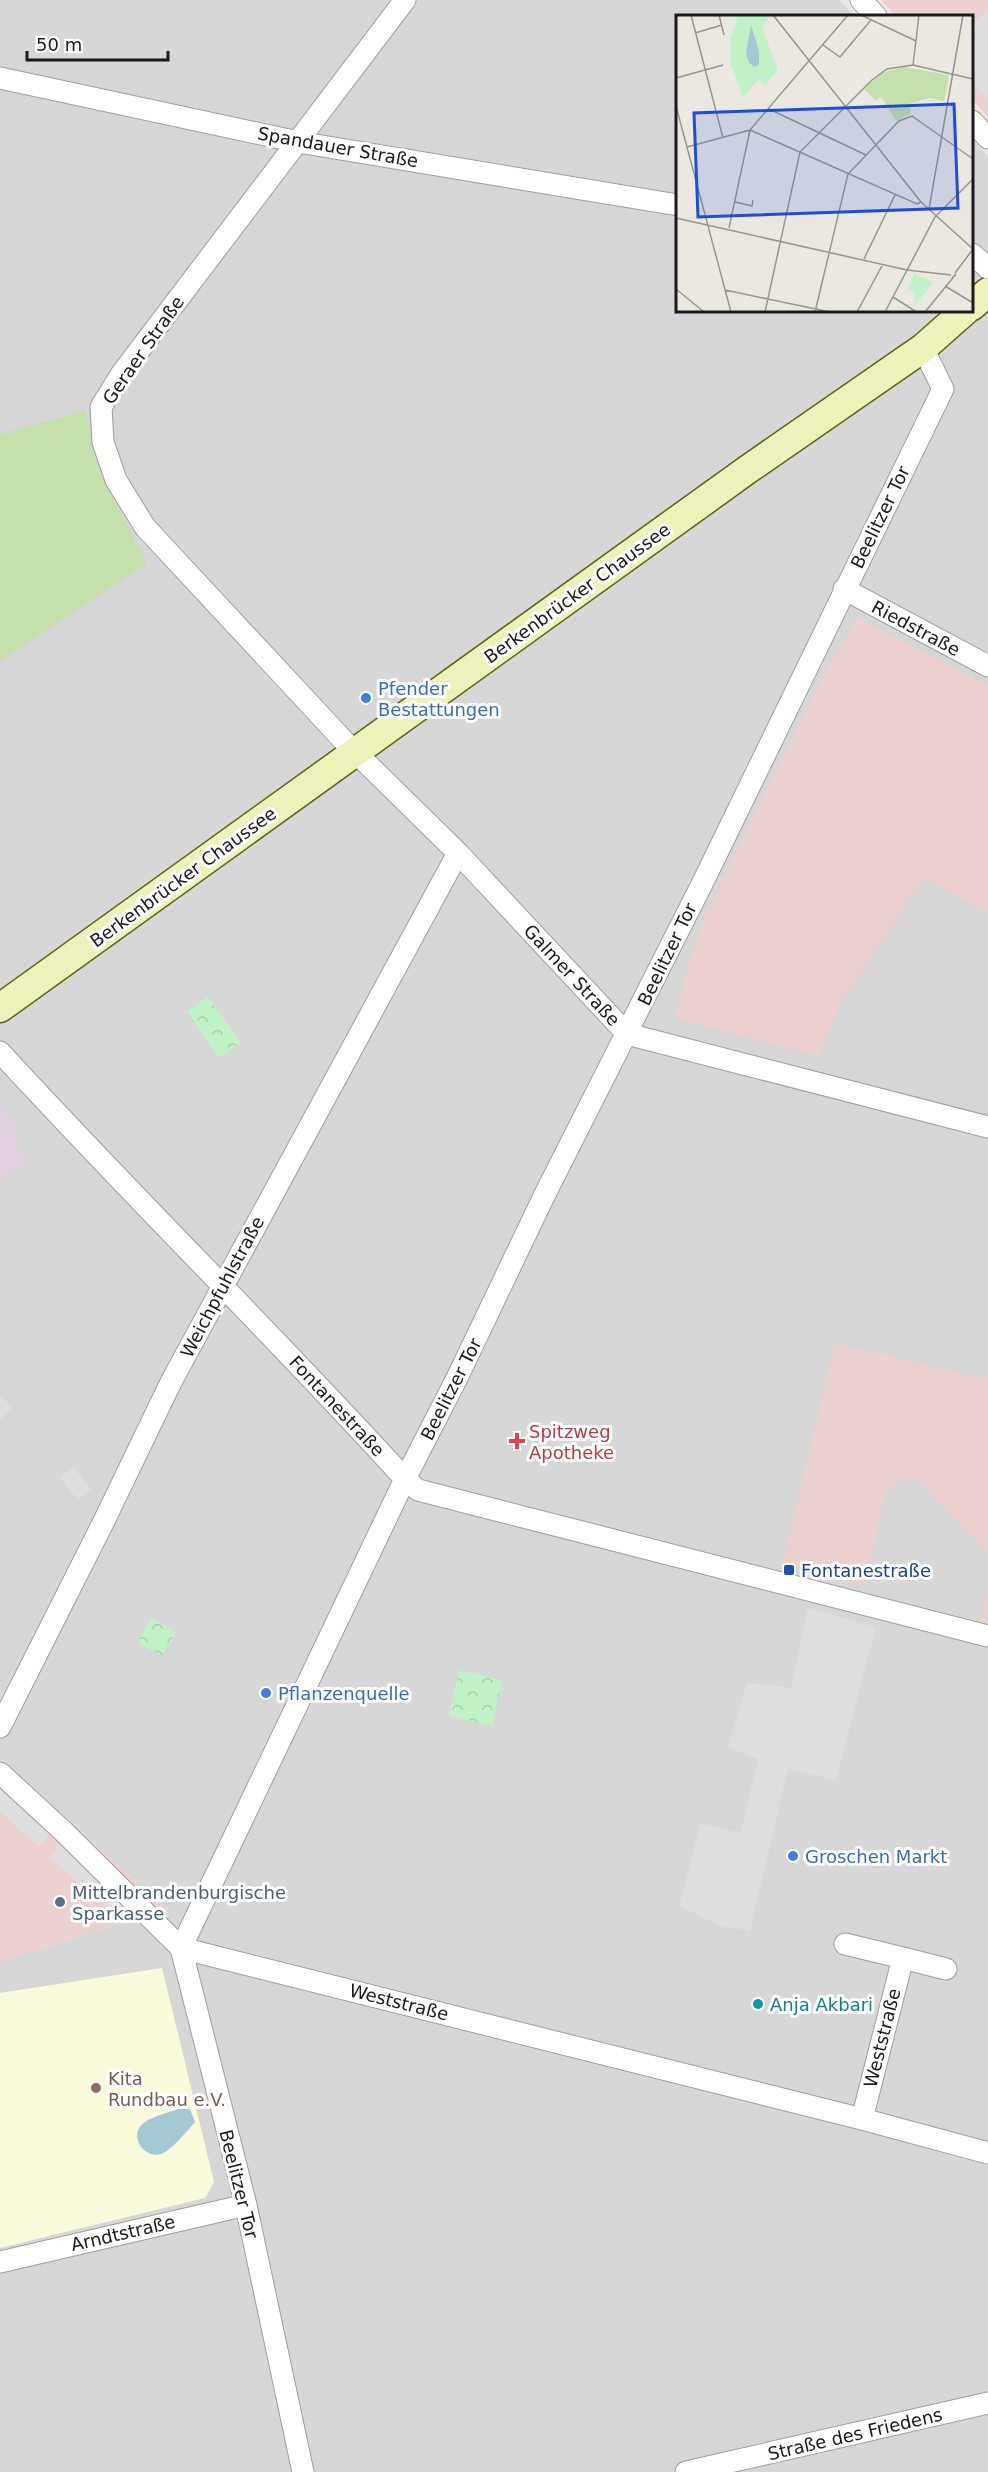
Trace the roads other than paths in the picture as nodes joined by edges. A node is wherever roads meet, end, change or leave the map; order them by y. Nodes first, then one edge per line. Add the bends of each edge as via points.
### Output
1 (405, 0) edge
2 (861, 0) edge
3 (875, 15) edge
4 (0, 78) edge
5 (973, 122) edge
6 (988, 138) edge
7 (298, 142) junction
8 (676, 205) edge
9 (973, 255) edge
10 (988, 268) edge
11 (988, 292) edge
12 (973, 305) edge
13 (964, 312) edge
14 (923, 348) junction
15 (844, 589) junction
16 (988, 666) edge
17 (357, 752) junction
18 (458, 853) junction
19 (0, 1008) edge
20 (627, 1034) junction
21 (0, 1053) edge
22 (988, 1127) edge
23 (222, 1286) junction
24 (405, 1479) junction
25 (988, 1636) edge
26 (0, 1727) edge
27 (0, 1773) edge
28 (845, 1944) dead end
29 (181, 1948) junction
30 (903, 1958) junction
31 (946, 1969) dead end
32 (861, 2119) junction
33 (988, 2153) edge
34 (246, 2205) junction
35 (0, 2262) edge
36 (988, 2403) edge
37 (303, 2472) edge
38 (686, 2472) edge

1 - 7 street, Geraer Straße
2 - 3 street
4 - 7 street, Spandauer Straße
5 - 6 street
7 - 8 street, Spandauer Straße
7 - 17 street, Geraer Straße via 122,373 101,407 104,442 116,480 145,527
9 - 10 street
11 - 12 main road
13 - 14 main road, Berkenbrücker Chaussee
14 - 15 street, Beelitzer Tor via 943,390
14 - 17 main road, Berkenbrücker Chaussee
15 - 16 street, Riedstraße
15 - 20 street, Beelitzer Tor
17 - 18 street, Galmer Straße
17 - 19 main road, Berkenbrücker Chaussee
18 - 20 street, Galmer Straße
18 - 23 street, Weichpfuhlstraße
20 - 22 street, Galmer Straße
20 - 24 street, Beelitzer Tor
21 - 23 street, Fontanestraße
23 - 24 street, Fontanestraße
23 - 26 street, Weichpfuhlstraße
24 - 25 street, Fontanestraße via 418,1490
24 - 29 street, Beelitzer Tor
27 - 29 street
28 - 30 street
29 - 32 street, Weststraße
29 - 34 street, Beelitzer Tor
30 - 31 street
30 - 32 street, Weststraße
32 - 33 street, Weststraße
34 - 35 street, Arndtstraße
34 - 37 street, Beelitzer Tor
36 - 38 street, Straße des Friedens

